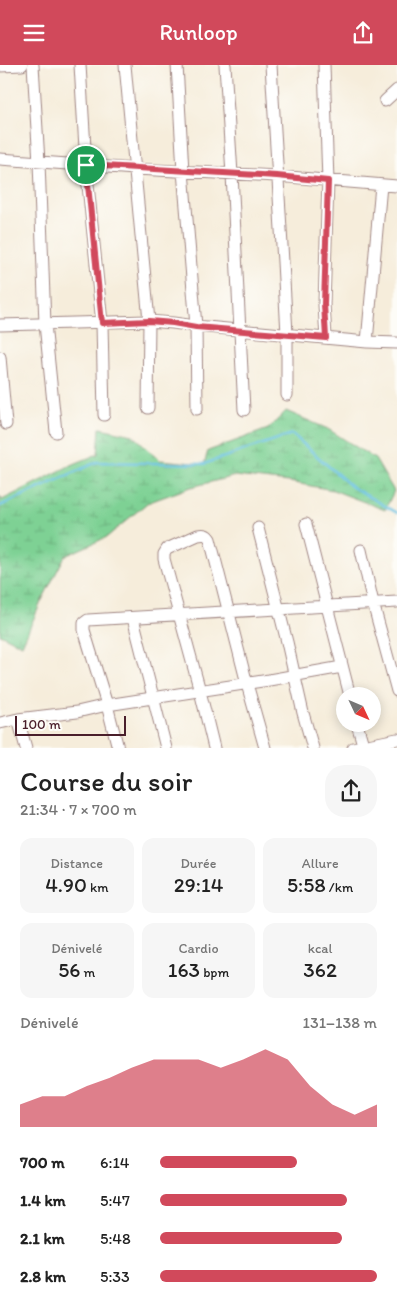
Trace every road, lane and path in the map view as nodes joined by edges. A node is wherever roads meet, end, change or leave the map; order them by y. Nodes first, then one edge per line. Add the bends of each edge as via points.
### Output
1 (22, 65) edge
2 (33, 65) edge
3 (80, 65) edge
4 (125, 65) edge
5 (177, 65) edge
6 (225, 65) edge
7 (270, 65) edge
8 (324, 65) edge
9 (0, 67) edge
10 (397, 90) edge
11 (385, 101) dead end
12 (0, 159) edge
13 (39, 162) junction
14 (86, 165) junction
15 (135, 169) junction
16 (183, 171) junction
17 (232, 174) junction
18 (277, 176) junction
19 (328, 181) junction
20 (381, 185) junction
21 (397, 187) edge
22 (149, 321) junction
23 (102, 323) junction
24 (45, 324) junction
25 (0, 325) edge
26 (196, 327) junction
27 (239, 329) junction
28 (287, 334) junction
29 (326, 338) junction
30 (367, 342) junction
31 (397, 343) edge
32 (0, 357) edge
33 (287, 395) dead end
34 (148, 408) dead end
35 (196, 409) dead end
36 (244, 410) dead end
37 (104, 415) dead end
38 (6, 424) dead end
39 (56, 432) dead end
40 (306, 524) dead end
41 (258, 528) dead end
42 (361, 550) dead end
43 (397, 602) edge
44 (373, 603) junction
45 (326, 606) junction
46 (278, 608) junction
47 (228, 612) junction
48 (179, 615) junction
49 (132, 618) junction
50 (342, 667) junction
51 (295, 675) junction
52 (246, 684) junction
53 (348, 687) edge
54 (200, 691) junction
55 (397, 691) edge
56 (153, 698) junction
57 (107, 705) junction
58 (18, 719) junction
59 (0, 723) edge
60 (358, 733) edge
61 (397, 739) edge
62 (360, 747) edge
63 (26, 748) edge
64 (118, 748) edge
65 (166, 748) edge
66 (214, 748) edge
67 (265, 748) edge
68 (313, 748) edge

1 - 9 street
2 - 13 street
3 - 14 street
4 - 15 street
5 - 16 street
6 - 17 street
7 - 18 street
8 - 19 street
10 - 11 street
12 - 13 street
13 - 14 street
13 - 24 street
14 - 15 street
14 - 23 street
15 - 16 street
15 - 22 street
16 - 17 street
16 - 26 street
17 - 18 street
17 - 27 street
18 - 19 street
18 - 28 street
19 - 20 street
19 - 29 street
20 - 21 street
20 - 30 street
22 - 23 street
22 - 26 street
22 - 34 street
23 - 24 street
23 - 37 street
24 - 25 street
24 - 39 street
26 - 27 street
26 - 35 street
27 - 28 street
27 - 36 street
28 - 29 street
28 - 33 street
29 - 30 street
30 - 31 street
32 - 38 street
40 - 45 street
41 - 46 street
42 - 44 street
43 - 44 street
44 - 45 street
44 - 55 street
45 - 46 street
45 - 50 street
46 - 47 street
46 - 51 street
47 - 48 street
47 - 48 street via 210,539 204,534 167,549 164,554
47 - 52 street
48 - 49 street
48 - 54 street
49 - 56 street
49 - 57 street via 88,620 84,623
50 - 51 street
50 - 53 street
51 - 52 street
51 - 68 street
52 - 54 street
52 - 67 street
54 - 56 street
54 - 66 street
56 - 57 street
56 - 65 street
57 - 58 street
57 - 64 street
58 - 59 street
58 - 63 street
60 - 62 street
61 - 62 street

